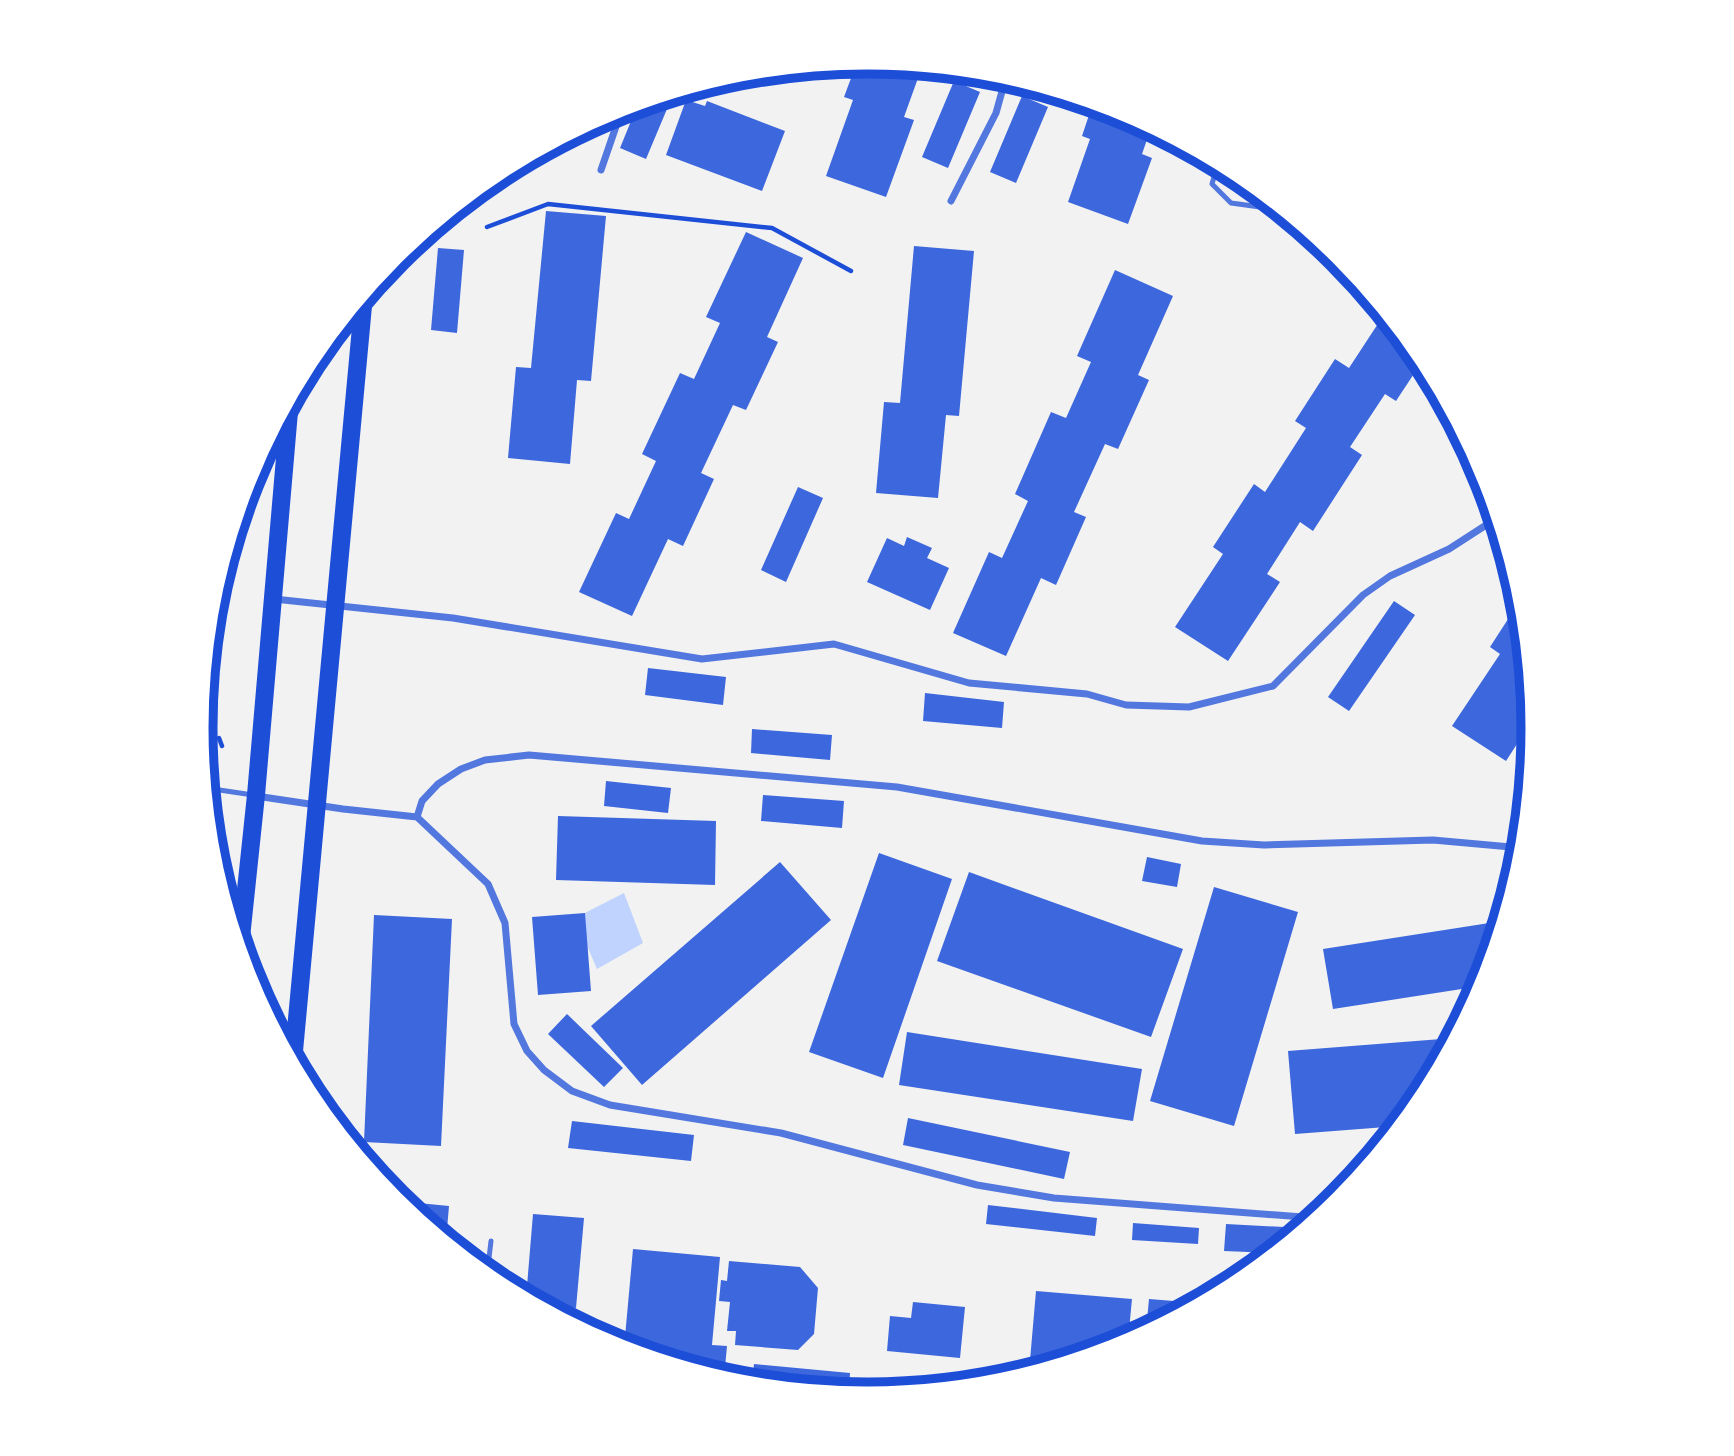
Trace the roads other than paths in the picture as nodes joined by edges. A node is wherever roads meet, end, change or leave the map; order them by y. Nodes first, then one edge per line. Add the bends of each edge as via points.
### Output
1 (1003, 88) edge
2 (617, 123) edge
3 (601, 170) dead end
4 (1215, 174) edge
5 (951, 201) dead end
6 (1263, 207) edge
7 (362, 312) edge
8 (288, 424) edge
9 (1489, 523) edge
10 (273, 599) junction
11 (335, 605) junction
12 (216, 790) edge
13 (256, 796) junction
14 (316, 805) junction
15 (417, 817) junction
16 (1510, 847) edge
17 (243, 923) edge
18 (295, 1045) edge
19 (1302, 1217) edge
20 (491, 1241) dead end
21 (489, 1261) edge

1 - 5 street via 996,113
2 - 3 street
4 - 6 lane via 1212,184 1231,203
7 - 11 main road
8 - 10 main road
9 - 11 street via 1363,595 1273,686 1189,707 1126,705 1087,694 968,683 834,644 702,659 453,618
10 - 11 street
10 - 13 main road
11 - 14 main road
12 - 13 lane
13 - 14 street
13 - 17 main road
14 - 15 street
14 - 18 main road
15 - 16 street via 422,801 461,769 485,760 529,755 897,787 1202,841 1264,845 1433,840
15 - 19 street via 488,884 505,923 514,1024 527,1051 572,1091 610,1105 781,1133 990,1188 1054,1198
20 - 21 lane

